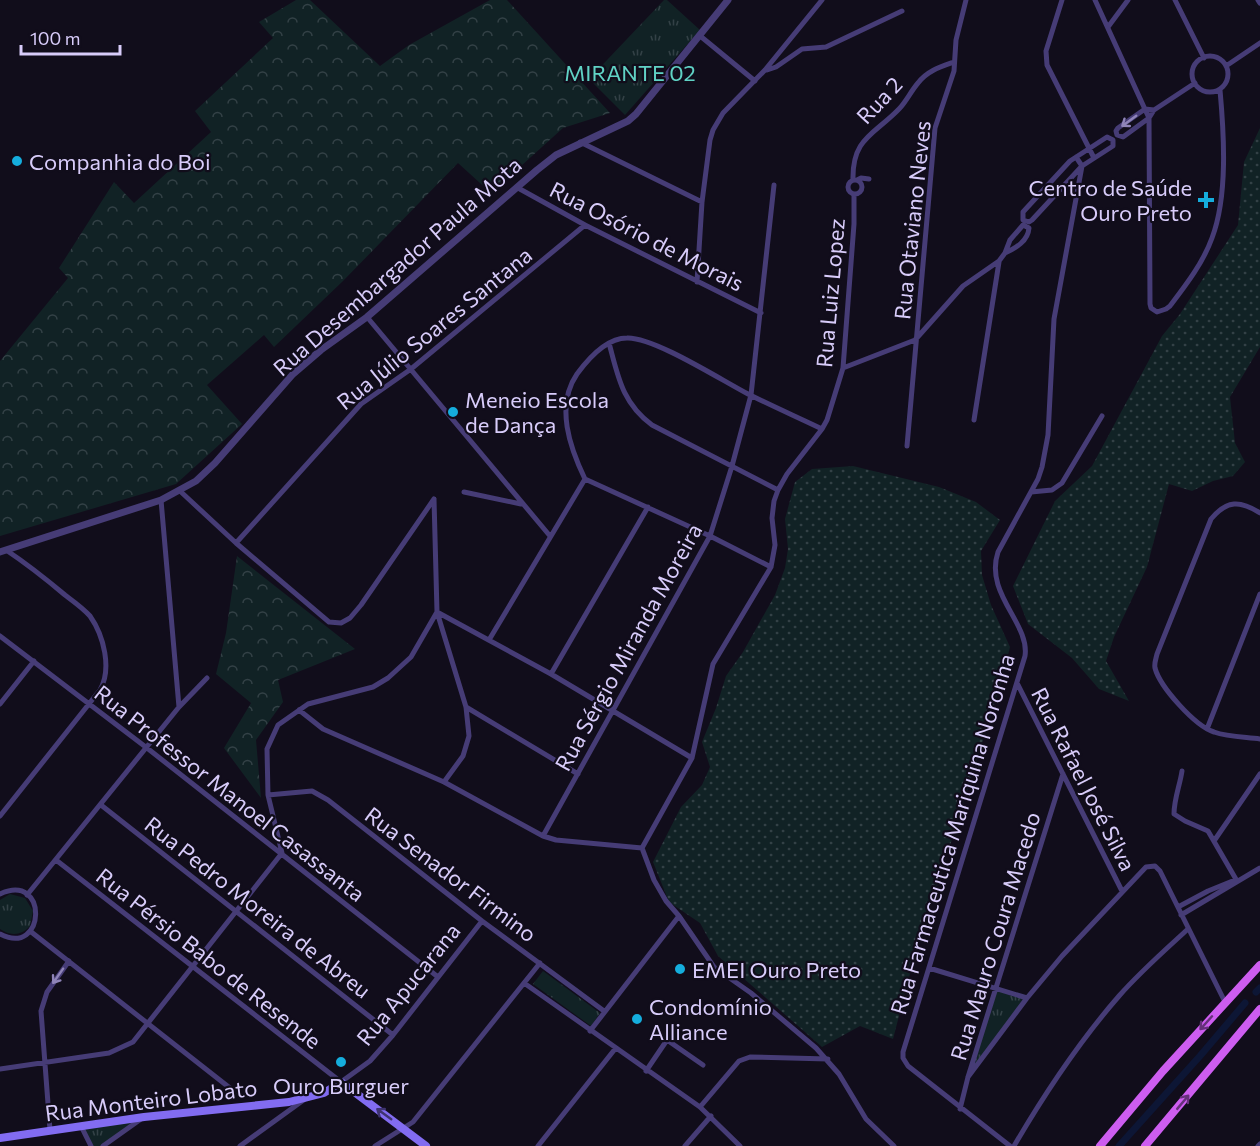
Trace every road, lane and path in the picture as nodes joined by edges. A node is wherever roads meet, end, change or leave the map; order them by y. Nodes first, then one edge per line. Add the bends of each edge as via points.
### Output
1 (728, 0) edge
2 (822, 0) edge
3 (966, 0) edge
4 (1062, 0) edge
5 (1095, 0) edge
6 (1128, 0) edge
7 (1175, 0) edge
8 (902, 11) dead end
9 (1108, 27) junction
10 (699, 35) junction
11 (1260, 43) edge
12 (1204, 58) junction
13 (954, 62) junction
14 (1226, 66) junction
15 (765, 70) junction
16 (755, 81) junction
17 (1195, 83) junction
18 (1220, 90) junction
19 (1145, 109) junction
20 (1154, 110) junction
21 (1149, 118) junction
22 (579, 142) junction
23 (1088, 148) junction
24 (1076, 157) junction
25 (1094, 158) junction
26 (1082, 166) junction
27 (869, 179) dead end
28 (855, 180) junction
29 (774, 185) dead end
30 (518, 188) junction
31 (854, 194) junction
32 (702, 202) junction
33 (585, 225) junction
34 (1005, 252) junction
35 (999, 261) junction
36 (698, 282) junction
37 (761, 313) junction
38 (366, 317) junction
39 (915, 340) junction
40 (609, 343) junction
41 (843, 368) junction
42 (411, 369) junction
43 (751, 395) junction
44 (1102, 416) dead end
45 (974, 420) dead end
46 (822, 429) junction
47 (907, 446) dead end
48 (732, 466) junction
49 (585, 479) junction
50 (778, 490) junction
51 (180, 491) junction
52 (464, 492) dead end
53 (1031, 492) junction
54 (161, 500) junction
55 (522, 505) junction
56 (648, 507) junction
57 (1260, 513) edge
58 (550, 536) junction
59 (710, 536) junction
60 (236, 543) junction
61 (3, 551) edge
62 (771, 567) junction
63 (1260, 594) edge
64 (437, 612) junction
65 (0, 636) edge
66 (489, 640) junction
67 (34, 661) junction
68 (551, 674) junction
69 (207, 678) dead end
70 (1017, 683) junction
71 (88, 703) junction
72 (0, 704) edge
73 (179, 707) junction
74 (466, 707) junction
75 (298, 710) junction
76 (612, 711) junction
77 (1207, 729) junction
78 (1260, 739) edge
79 (147, 748) junction
80 (692, 758) junction
81 (1182, 771) dead end
82 (578, 774) junction
83 (1063, 774) junction
84 (1260, 774) edge
85 (444, 782) junction
86 (268, 795) junction
87 (101, 805) junction
88 (0, 816) edge
89 (543, 836) junction
90 (1214, 841) junction
91 (642, 848) junction
92 (282, 854) junction
93 (56, 860) junction
94 (1260, 868) edge
95 (1237, 880) junction
96 (1122, 891) junction
97 (0, 894) edge
98 (27, 895) junction
99 (1178, 907) junction
100 (237, 910) junction
101 (1181, 915) junction
102 (679, 916) junction
103 (482, 921) junction
104 (1188, 929) junction
105 (30, 931) junction
106 (0, 934) edge
107 (69, 961) junction
108 (540, 963) junction
109 (1260, 965) edge
110 (194, 968) junction
111 (929, 968) junction
112 (438, 977) junction
113 (524, 983) junction
114 (995, 989) junction
115 (1027, 999) junction
116 (1225, 1002) junction
117 (1260, 1009) edge
118 (604, 1011) junction
119 (148, 1025) junction
120 (590, 1031) junction
121 (393, 1035) junction
122 (615, 1048) junction
123 (828, 1059) junction
124 (46, 1063) junction
125 (703, 1065) dead end
126 (0, 1069) edge
127 (646, 1071) junction
128 (968, 1077) junction
129 (341, 1082) junction
130 (235, 1092) dead end
131 (307, 1098) junction
132 (700, 1107) junction
133 (960, 1109) junction
134 (711, 1116) junction
135 (144, 1117) junction
136 (81, 1126) junction
137 (403, 1128) junction
138 (50, 1130) junction
139 (0, 1138) edge
140 (91, 1146) edge
141 (103, 1146) edge
142 (240, 1146) edge
143 (375, 1146) edge
144 (426, 1146) edge
145 (538, 1146) edge
146 (685, 1146) edge
147 (740, 1146) edge
148 (894, 1146) edge
149 (1012, 1146) edge
150 (1100, 1146) edge
151 (1145, 1146) edge

1 - 10 street, Rua Desembargador Paula Mota
2 - 15 street
3 - 13 street, Rua Otaviano Neves
4 - 23 street via 1046,51 1047,65
5 - 9 street
6 - 9 street
7 - 12 street
8 - 15 street via 826,47 802,49
9 - 19 street
10 - 16 street
10 - 22 street, Rua Desembargador Paula Mota via 636,114
11 - 14 street
12 - 14 street via 1217,58
12 - 17 street via 1193,71
13 - 28 street, Rua 2 via 919,80 899,109 863,141 853,164
13 - 39 street, Rua Otaviano Neves via 935,128
14 - 18 street via 1228,79
15 - 16 street
16 - 32 street via 723,112 713,130
17 - 18 street via 1209,92
17 - 20 street
18 - 21 street via 1223,178 1213,237 1170,306 1157,312 1150,303
19 - 20 street
19 - 21 street
19 -> 21 street via 1118,129 1117,135 1123,137
20 - 21 street
22 - 30 street, Rua Desembargador Paula Mota via 556,154
22 - 32 street
23 - 24 street
23 - 25 street
23 - 25 street via 1107,137 1113,140 1113,146
24 - 26 street
24 - 26 street via 1023,212 1023,220 1032,220
25 - 26 street
26 - 53 street via 1054,319 1048,435 1042,467
27 - 28 street
28 - 31 street via 848,186
28 - 31 street via 861,189
29 - 37 street, Rua Sérgio Miranda Moreira
30 - 33 street, Rua Osório de Morais
30 - 38 street, Rua Desembargador Paula Mota
31 - 41 street, Rua Luiz Lopez
32 - 36 street
33 - 36 street, Rua Osório de Morais
33 - 42 street, Rua Júlio Soares Santana
34 - 34 street via 1017,248 1028,235 1026,225 1010,240
34 - 35 street
35 - 39 street via 963,286
35 - 45 street
36 - 37 street, Rua Osório de Morais
37 - 43 street, Rua Sérgio Miranda Moreira
38 - 42 street
38 - 51 street, Rua Desembargador Paula Mota via 293,374 215,463
39 - 41 street
39 - 47 street, Rua Otaviano Neves
40 - 43 street via 626,338 644,340
40 - 48 street via 626,398 635,411 652,425
40 - 49 street via 579,371 567,397 570,443
41 - 46 street, Rua Luiz Lopez
42 - 55 street
42 - 60 street, Rua Júlio Soares Santana via 361,404
43 - 46 street
43 - 48 street, Rua Sérgio Miranda Moreira
44 - 53 street via 1062,483 1052,490
46 - 50 street, Rua Luiz Lopez
48 - 50 street
48 - 59 street, Rua Sérgio Miranda Moreira
49 - 56 street
49 - 58 street
50 - 62 street via 772,518 775,545
51 - 54 street, Rua Desembargador Paula Mota
51 - 60 street
52 - 55 street
53 - 70 street, Rua Farmaceutica Mariquina Noronha via 998,552 995,569 999,588 1026,649
54 - 61 street, Rua Desembargador Paula Mota
54 - 73 street
55 - 58 street
56 - 59 street
56 - 68 street
57 - 77 street via 1239,503 1223,508 1211,519 1157,654 1158,676 1194,720
58 - 66 street
59 - 62 street
59 - 76 street, Rua Sérgio Miranda Moreira
60 - 64 street via 329,622 341,624 361,605 434,499
61 - 71 street via 38,573 89,616 101,637 105,681
62 - 80 street via 714,664
63 - 77 street
64 - 66 street
64 - 74 street
64 - 75 street via 411,657 388,678 373,687
65 - 67 street, Rua Professor Manoel Casassanta
66 - 68 street
67 - 71 street, Rua Professor Manoel Casassanta
67 - 72 street
68 - 76 street
69 - 73 street
70 - 83 street, Rua Rafael José Silva
70 - 111 street, Rua Farmaceutica Mariquina Noronha
71 - 79 street, Rua Professor Manoel Casassanta
71 - 88 street
73 - 79 street
74 - 82 street
74 - 85 street via 469,736 463,756
75 - 85 street via 323,729
75 - 86 street via 278,725 267,749
76 - 80 street
76 - 82 street, Rua Sérgio Miranda Moreira
77 - 78 street
79 - 87 street
79 - 92 street, Rua Professor Manoel Casassanta
80 - 91 street
81 - 90 street via 1174,814 1208,831
82 - 89 street, Rua Sérgio Miranda Moreira
83 - 96 street, Rua Rafael José Silva
83 - 114 street, Rua Mauro Coura Macedo
84 - 90 street
85 - 89 street
86 - 92 street
86 - 103 street, Rua Senador Firmino via 312,792 328,800
87 - 93 street
87 - 100 street, Rua Pedro Moreira de Abreu
89 - 91 street
90 - 95 street
91 - 102 street via 654,880
92 - 100 street
92 - 112 street, Rua Professor Manoel Casassanta
93 - 98 street
93 - 110 street, Rua Pérsio Babo de Resende
94 - 95 street
95 - 99 street
95 - 101 street
96 - 99 street via 1146,867 1155,866
96 - 115 street
97 - 98 street via 14,890
98 - 105 street via 36,908 35,924
99 - 101 street
100 - 110 street
100 - 121 street, Rua Pedro Moreira de Abreu
101 - 104 street
102 - 118 street
102 - 123 street via 714,967 751,993
103 - 108 street, Rua Senador Firmino
103 - 112 street, Rua Apucarana
104 - 116 street
104 - 149 street via 1125,988 1081,1041
105 - 106 street via 12,938
105 - 107 street
107 - 119 street
107 -> 124 street via 47,992 41,1011
108 - 113 street
108 - 118 street, Rua Senador Firmino
109 - 116 main road
110 - 119 street
110 - 129 street, Rua Pérsio Babo de Resende
111 - 114 street
111 - 133 street, Rua Farmaceutica Mariquina Noronha via 903,1058
112 - 121 street, Rua Apucarana
113 - 120 street
113 - 137 street via 414,1122
114 - 115 street
114 - 128 street, Rua Mauro Coura Macedo
115 - 128 street
116 -> 150 main road
151 -> 117 main road
118 - 120 street
119 - 124 street via 133,1042 109,1053
119 - 130 street
120 - 122 street
121 - 129 street, Rua Apucarana via 370,1061
122 - 127 street
122 - 145 street
123 - 132 street via 750,1057 738,1061
123 - 148 street via 866,1119
124 - 126 street
124 - 138 street
125 - 127 street via 667,1040
127 - 132 street
128 - 133 street, Rua Mauro Coura Macedo
129 - 131 main road, Rua Apucarana
137 -> 129 main road
131 - 135 main road, Rua Monteiro Lobato
131 - 142 street, Rua Apucarana
132 - 134 street
133 - 149 street
134 - 146 street
134 - 147 street
135 - 136 main road, Rua Monteiro Lobato
135 - 141 street
136 - 138 main road, Rua Monteiro Lobato
136 - 140 street
137 - 143 street
137 - 144 main road
138 - 139 main road, Rua Monteiro Lobato

